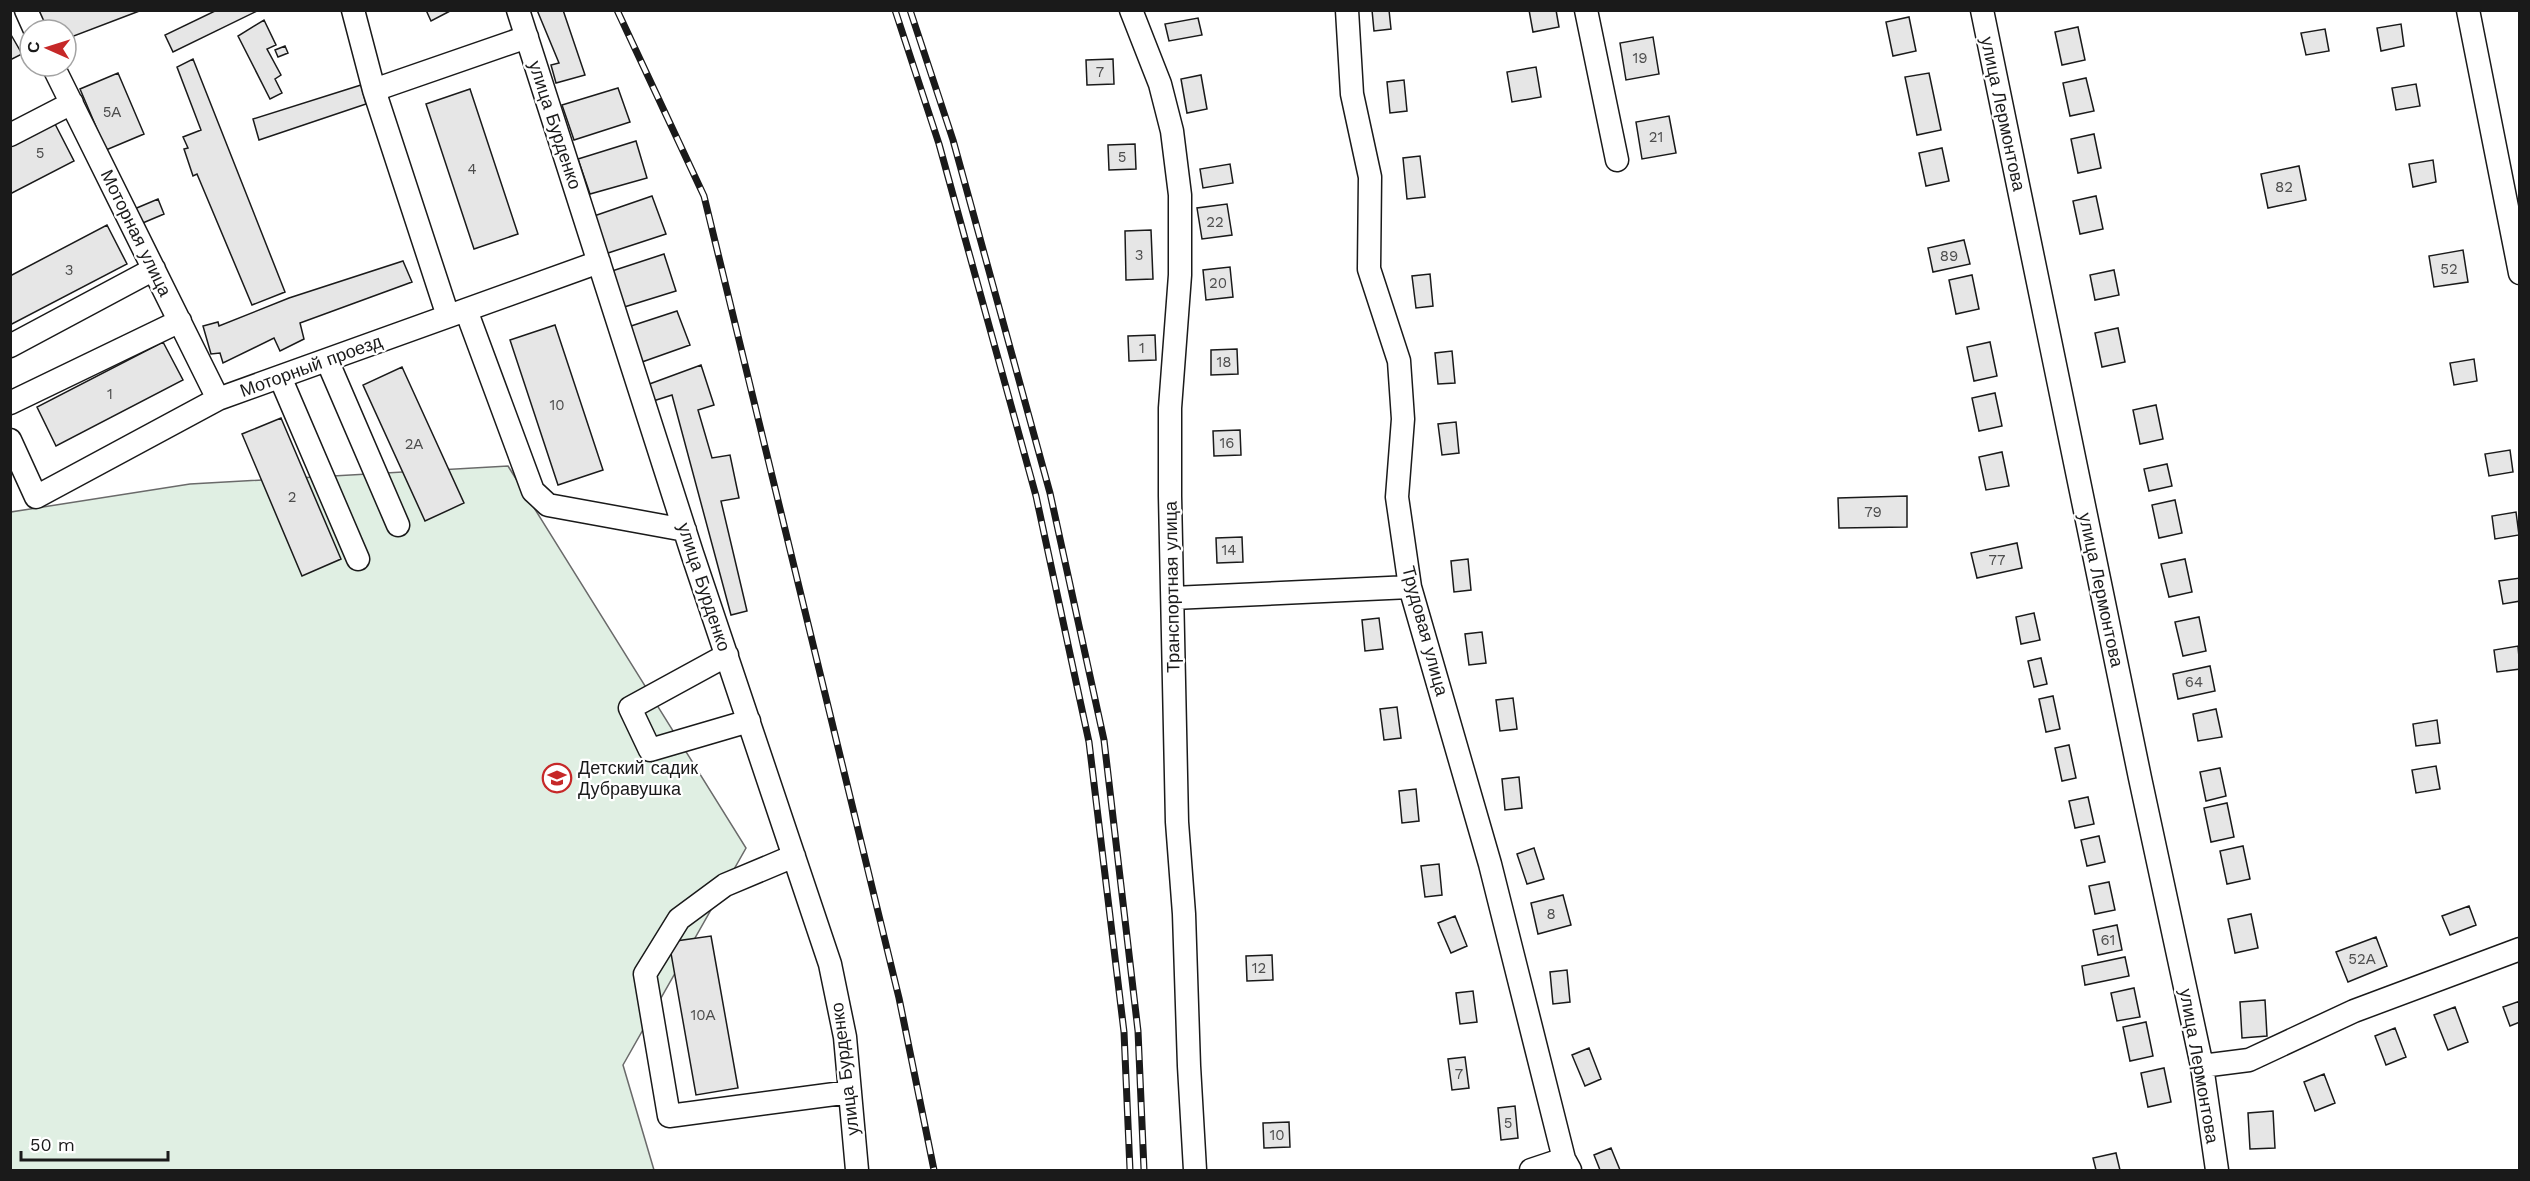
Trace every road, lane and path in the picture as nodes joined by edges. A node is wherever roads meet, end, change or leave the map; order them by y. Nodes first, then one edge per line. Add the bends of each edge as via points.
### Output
1 (353, 10) edge
2 (518, 10) edge
3 (1131, 10) edge
4 (1347, 10) edge
5 (1586, 10) edge
6 (1982, 10) edge
7 (2468, 10) edge
8 (526, 37) junction
9 (59, 78) edge
10 (374, 90) junction
11 (72, 103) junction
12 (10, 135) edge
13 (1617, 160) dead end
14 (599, 262) junction
15 (154, 269) junction
16 (2520, 273) edge
17 (457, 313) junction
18 (180, 321) junction
19 (10, 346) edge
20 (327, 360) junction
21 (280, 377) junction
22 (218, 399) junction
23 (10, 404) edge
24 (10, 440) edge
25 (398, 525) dead end
26 (685, 530) junction
27 (358, 559) dead end
28 (1410, 587) junction
29 (1173, 598) junction
30 (727, 655) junction
31 (749, 721) junction
32 (794, 856) junction
33 (2520, 949) edge
34 (2202, 1066) junction
35 (850, 1092) junction
36 (1567, 1165) edge
37 (856, 1170) edge
38 (1195, 1170) edge
39 (1531, 1170) edge
40 (2217, 1170) edge

1 - 10 street
2 - 8 street, улица Бурденко
3 - 29 street, Транспортная улица via 1160,84 1172,131 1180,195 1180,275 1170,408
4 - 28 street, Трудовая улица via 1352,94 1370,177 1369,269 1399,361 1403,419 1397,497
5 - 13 street
6 - 34 street, улица Лермонтова
7 - 16 street
8 - 10 street
8 - 14 street, улица Бурденко
9 - 11 street, Моторная улица
10 - 17 street
11 - 12 street
11 - 15 street, Моторная улица
14 - 17 street, Моторный проезд
14 - 26 street, улица Бурденко
15 - 18 street, Моторная улица
15 - 19 street
17 - 20 street, Моторный проезд
17 - 26 street via 533,491 548,505
18 - 22 street, Моторная улица
18 - 23 street
20 - 21 street, Моторный проезд
20 - 25 street
21 - 22 street, Моторный проезд
21 - 27 street
22 - 24 street, Моторный проезд via 36,497
26 - 30 street, улица Бурденко
28 - 29 street
28 - 36 street, Трудовая улица via 1490,864
29 - 38 street, Транспортная улица via 1177,822 1185,914
30 - 31 street, улица Бурденко
30 - 31 street via 630,708 650,750
31 - 32 street, улица Бурденко
32 - 35 street, улица Бурденко via 830,964 845,1037
32 - 35 street via 725,885 679,919 645,975 669,1116
33 - 34 street via 2354,1011 2249,1060
34 - 40 street, улица Лермонтова
35 - 37 street, улица Бурденко
36 - 39 street

